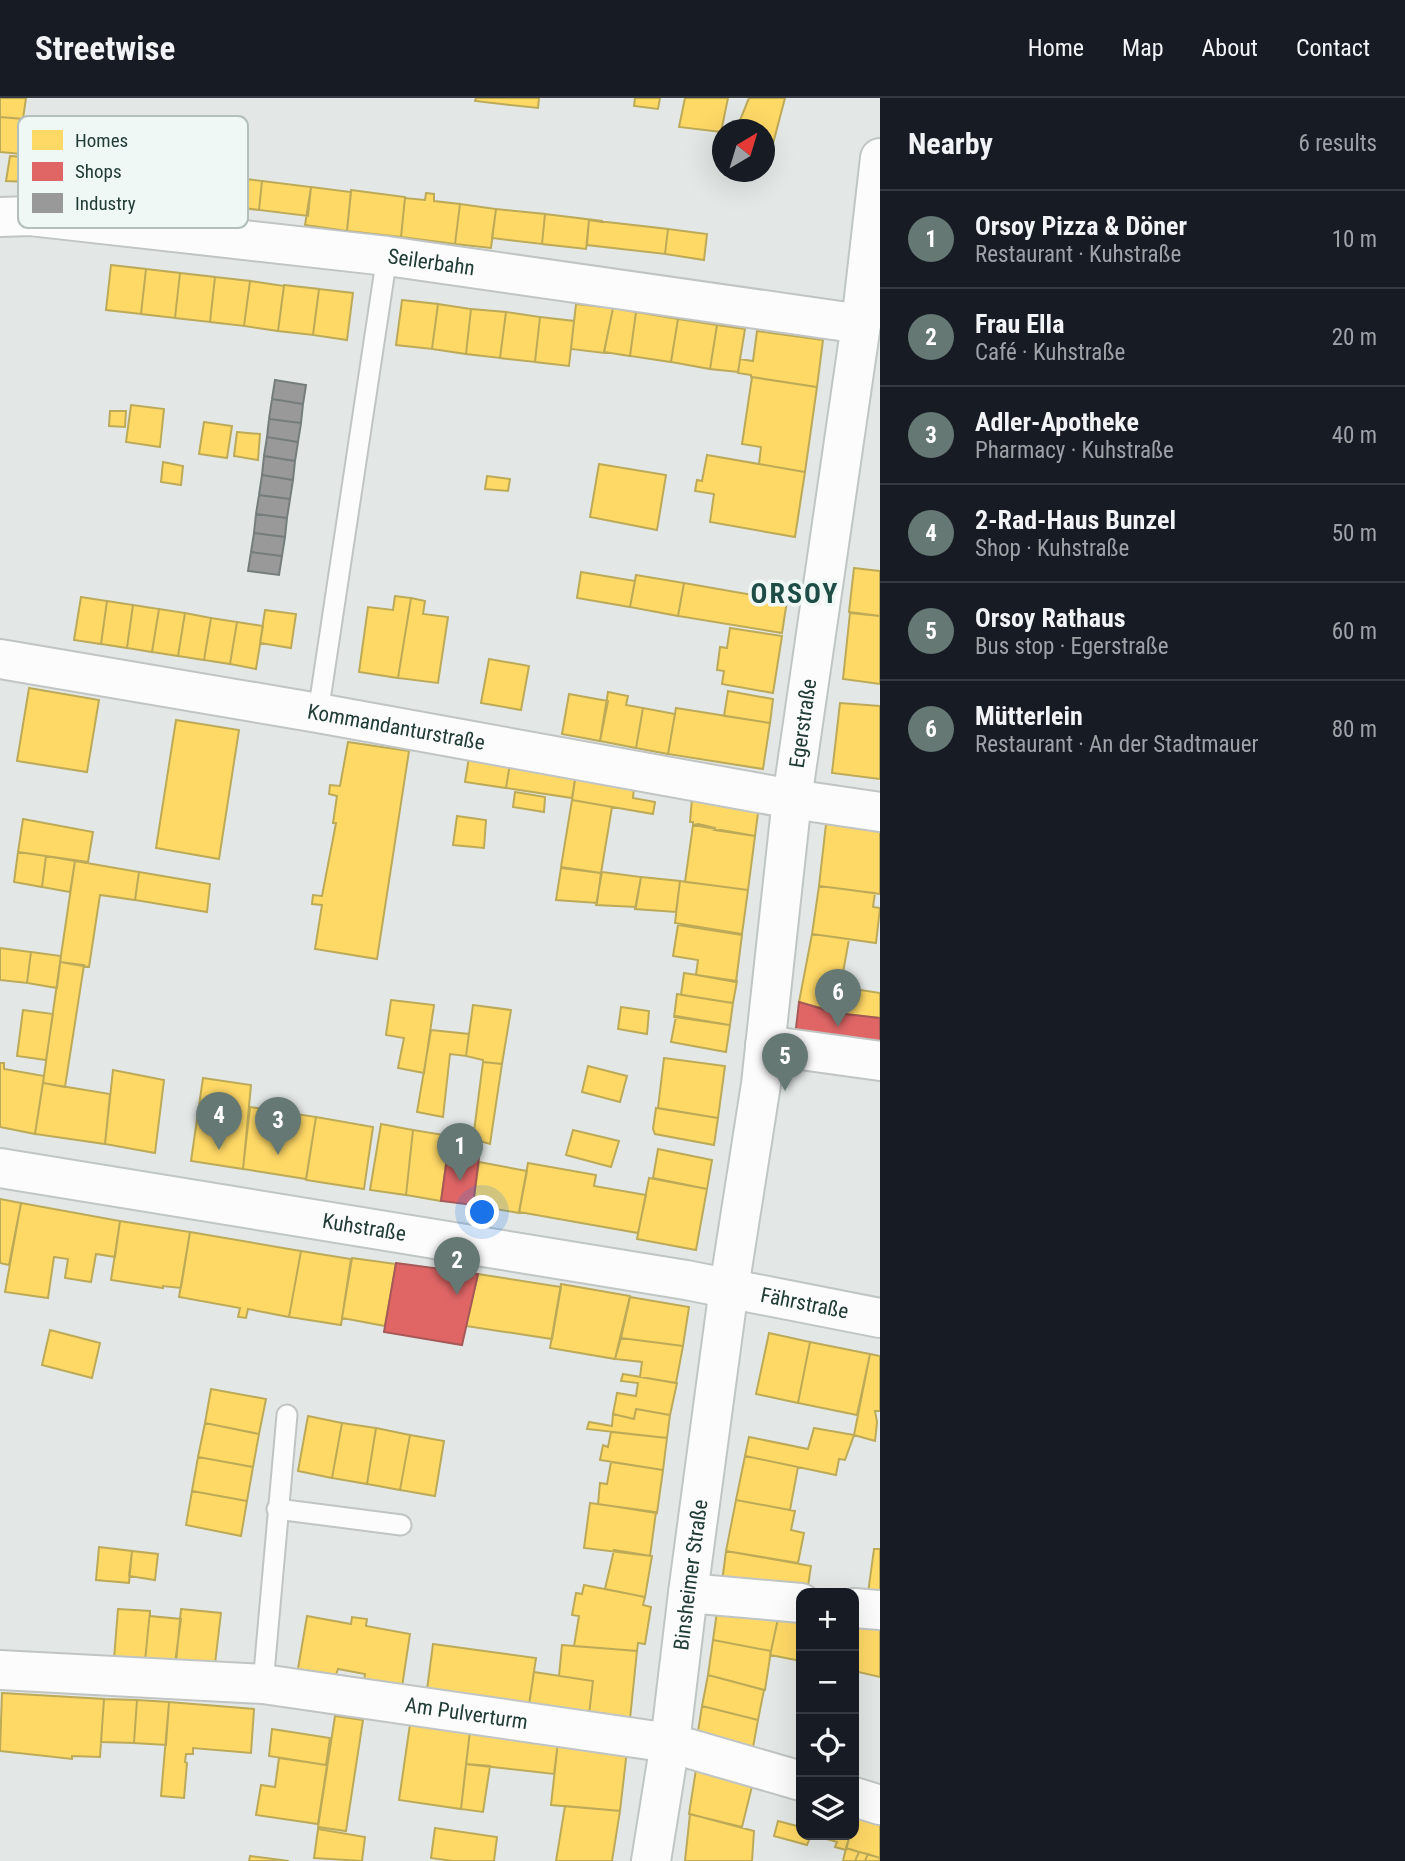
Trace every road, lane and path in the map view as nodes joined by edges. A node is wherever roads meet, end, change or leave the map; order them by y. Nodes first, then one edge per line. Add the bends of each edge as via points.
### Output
1 (880, 158) edge
2 (18, 216) edge
3 (0, 217) edge
4 (137, 228) edge
5 (387, 256) junction
6 (861, 324) junction
7 (0, 659) edge
8 (318, 713) junction
9 (792, 799) junction
10 (880, 812) edge
11 (765, 1045) junction
12 (880, 1061) edge
13 (0, 1168) edge
14 (729, 1288) junction
15 (880, 1318) edge
16 (287, 1415) dead end
17 (277, 1509) junction
18 (401, 1525) dead end
19 (688, 1593) junction
20 (796, 1603) edge
21 (859, 1608) edge
22 (880, 1610) edge
23 (0, 1670) edge
24 (263, 1684) junction
25 (670, 1743) junction
26 (796, 1781) edge
27 (859, 1799) edge
28 (880, 1805) edge
29 (651, 1861) edge

1 - 6 street, Egerstraße
2 - 3 street, Seilerbahn
4 - 5 street, Seilerbahn
5 - 6 street, Seilerbahn
5 - 8 lane
6 - 9 street, Egerstraße
7 - 8 street, Kommandanturstraße
8 - 9 street, Kommandanturstraße
9 - 10 street, Kommandanturstraße
9 - 11 street, Egerstraße
11 - 12 street
11 - 14 street, Egerstraße
13 - 14 street, Kuhstraße
14 - 15 street, Fährstraße
14 - 19 street, Binsheimer Straße
16 - 17 lane
17 - 18 lane
17 - 24 lane
19 - 20 street
19 - 25 street, Binsheimer Straße
21 - 22 street
23 - 24 street, Am Pulverturm
24 - 25 street, Am Pulverturm
25 - 26 street, Am Pulverturm
25 - 29 street, Binsheimer Straße
27 - 28 street

